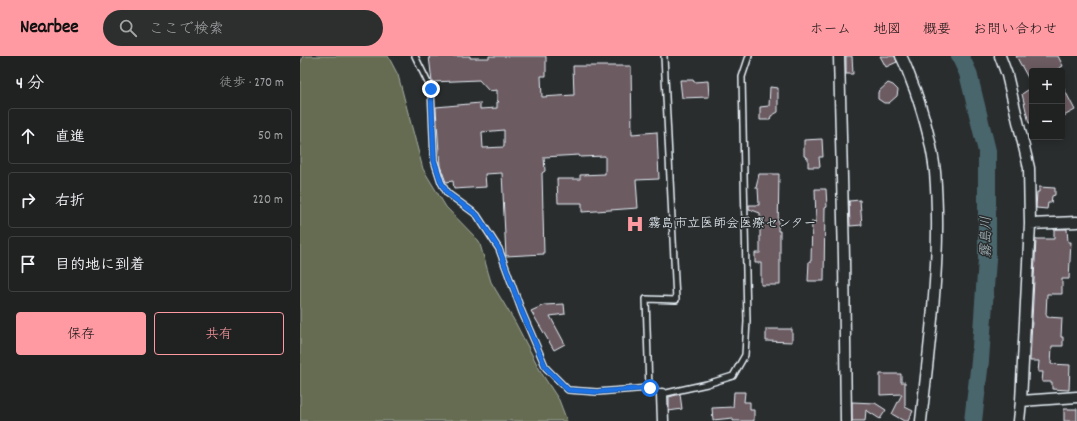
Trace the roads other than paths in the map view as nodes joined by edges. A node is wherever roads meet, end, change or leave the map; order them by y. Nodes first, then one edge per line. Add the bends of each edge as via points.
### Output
1 (415, 56) edge
2 (664, 56) edge
3 (749, 56) edge
4 (839, 56) edge
5 (901, 56) edge
6 (1000, 56) edge
7 (1077, 222) edge
8 (1030, 224) junction
9 (650, 388) junction
10 (662, 394) junction
11 (1077, 397) edge
12 (1021, 401) junction
13 (663, 421) edge
14 (846, 421) edge
15 (921, 421) edge
16 (1019, 421) edge

1 - 9 lane via 431,89 434,160 441,182 447,193 477,215 499,249 546,368 568,390 597,392
2 - 9 lane via 676,300 646,299
3 - 10 lane via 742,77 747,321 745,355 733,376
4 - 14 street
5 - 15 street via 920,105 935,172 937,242
6 - 8 street via 1007,75 1029,168
7 - 8 street
8 - 12 street
9 - 10 lane
10 - 13 street
11 - 12 street
12 - 16 street

